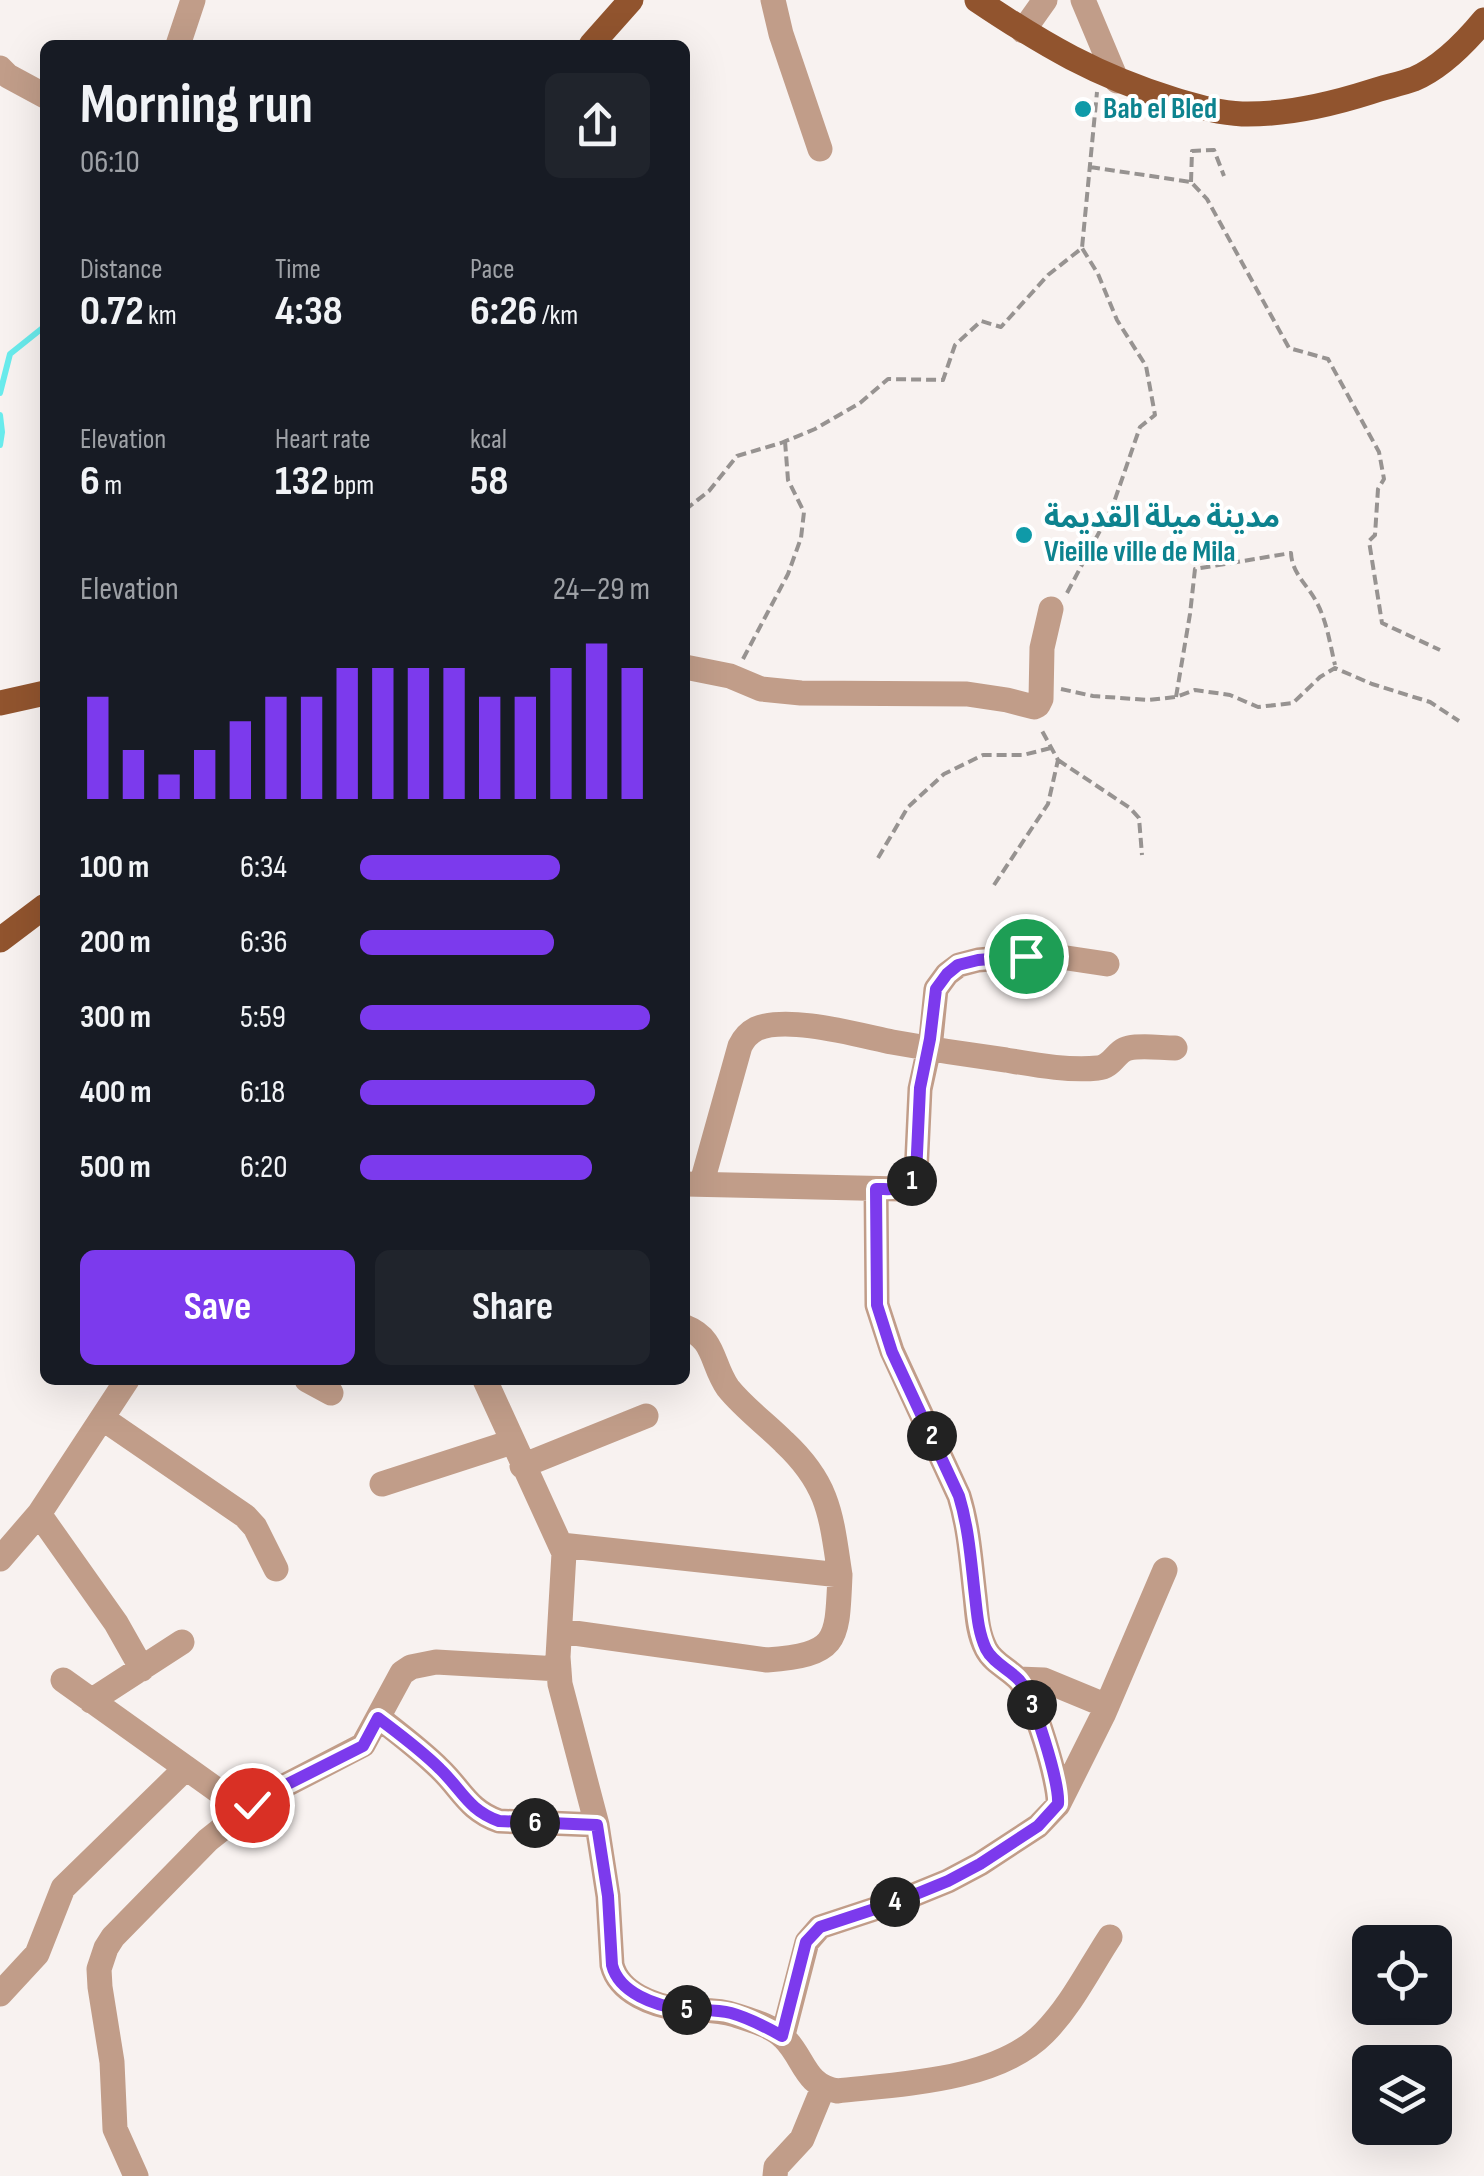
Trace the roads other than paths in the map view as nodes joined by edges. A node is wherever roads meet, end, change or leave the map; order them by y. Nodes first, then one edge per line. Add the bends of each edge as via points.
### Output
1 (193, 0) edge
2 (630, 0) edge
3 (772, 0) edge
4 (978, 0) edge
5 (1045, 0) edge
6 (1083, 0) edge
7 (1484, 20) edge
8 (1023, 31) junction
9 (180, 40) edge
10 (595, 40) edge
11 (0, 68) edge
12 (1108, 76) junction
13 (40, 93) edge
14 (820, 149) dead end
15 (1051, 609) road end
16 (690, 668) edge
17 (40, 693) edge
18 (0, 703) edge
19 (40, 910) edge
20 (0, 940) edge
21 (1106, 964) dead end
22 (1175, 1048) dead end
23 (928, 1049) junction
24 (694, 1183) edge
25 (876, 1189) junction
26 (690, 1329) edge
27 (124, 1385) edge
28 (316, 1385) edge
29 (486, 1385) edge
30 (331, 1393) dead end
31 (646, 1416) dead end
32 (102, 1418) junction
33 (517, 1454) junction
34 (382, 1484) dead end
35 (39, 1514) junction
36 (561, 1545) junction
37 (0, 1560) edge
38 (276, 1570) dead end
39 (1165, 1570) dead end
40 (840, 1575) junction
41 (560, 1631) junction
42 (182, 1642) dead end
43 (142, 1669) junction
44 (559, 1670) junction
45 (1018, 1679) junction
46 (63, 1680) dead end
47 (91, 1701) junction
48 (1107, 1706) junction
49 (378, 1718) junction
50 (185, 1769) junction
51 (1058, 1804) junction
52 (245, 1810) junction
53 (597, 1825) junction
54 (1110, 1937) dead end
55 (0, 1994) edge
56 (782, 2036) junction
57 (823, 2088) junction
58 (136, 2176) edge
59 (775, 2176) edge

1 - 9 street
2 - 10 main road
3 - 14 street
4 - 8 main road
5 - 8 street
6 - 12 street
7 - 12 main road via 1418,77 1283,113 1214,110
8 - 12 main road
11 - 13 street
15 - 16 street via 1036,695 1008,700 760,689
17 - 18 main road
19 - 20 main road
21 - 23 street via 1026,956 958,965 936,989
22 - 23 street via 1128,1048 1104,1068
23 - 24 street via 807,1026 754,1030 740,1046
23 - 25 street via 916,1175 900,1189
24 - 25 street
25 - 45 street via 877,1305 963,1508 987,1651
26 - 40 street via 704,1338 735,1396 813,1474 826,1496
27 - 32 street
28 - 30 street
29 - 33 street
31 - 33 street
32 - 35 street
32 - 38 street via 245,1516
33 - 34 street
33 - 36 street
35 - 37 street
35 - 43 street
36 - 40 street
36 - 41 street
39 - 48 street
40 - 41 street via 832,1640 800,1657 767,1660
41 - 44 street
42 - 43 street
43 - 47 street
44 - 49 street via 424,1663 402,1673
44 - 53 street
45 - 48 street via 1044,1680
45 - 51 street via 1057,1784
46 - 47 street
47 - 50 street
48 - 51 street
49 - 52 street via 363,1746
49 - 53 street via 484,1816
50 - 52 street
50 - 55 street via 62,1888 37,1954
51 - 56 street via 1038,1826 948,1881 820,1927 806,1942
52 - 58 street via 113,1937 102,1957 115,2129
53 - 56 street via 612,1965 620,1983 662,2006 729,2012
54 - 57 street via 1066,2007 1021,2053 940,2080
56 - 57 street
57 - 59 street via 802,2139

